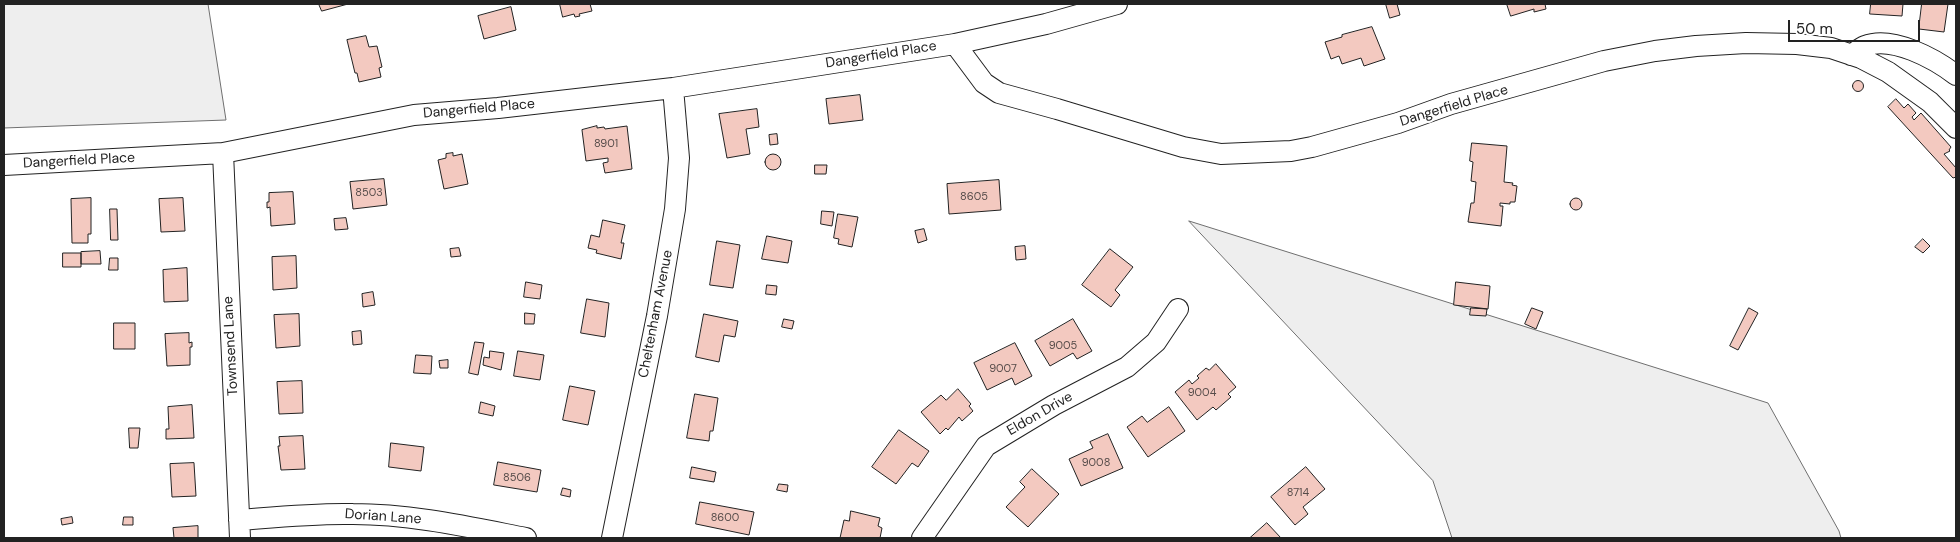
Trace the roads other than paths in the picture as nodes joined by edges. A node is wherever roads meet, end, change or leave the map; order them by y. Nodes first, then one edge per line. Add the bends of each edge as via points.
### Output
1 (1117, 4) edge
2 (955, 44) junction
3 (1851, 55) junction
4 (1956, 75) edge
5 (673, 88) junction
6 (1956, 128) edge
7 (223, 154) junction
8 (4, 165) edge
9 (1178, 310) dead end
10 (239, 529) edge
11 (526, 538) edge
12 (612, 538) edge
13 (922, 538) edge

1 - 2 street, Dangerfield Place
2 - 3 street, Dangerfield Place via 984,83 999,93 1183,147 1221,154 1312,147 1604,61 1655,51 1746,43 1797,44 1831,48
2 - 5 street, Dangerfield Place
3 - 4 street via 1865,46 1888,44 1928,57
3 - 6 street, Dangerfield Place via 1888,72 1930,102
5 - 7 street, Dangerfield Place via 414,115
5 - 12 street, Cheltenham Avenue via 679,158 676,199 663,282
7 - 8 street, Dangerfield Place
7 - 10 street, Townsend Lane
9 - 13 street, Eldon Drive via 1156,342 1127,367 1054,405 986,446
10 - 11 street, Dorian Lane via 344,514 448,523

